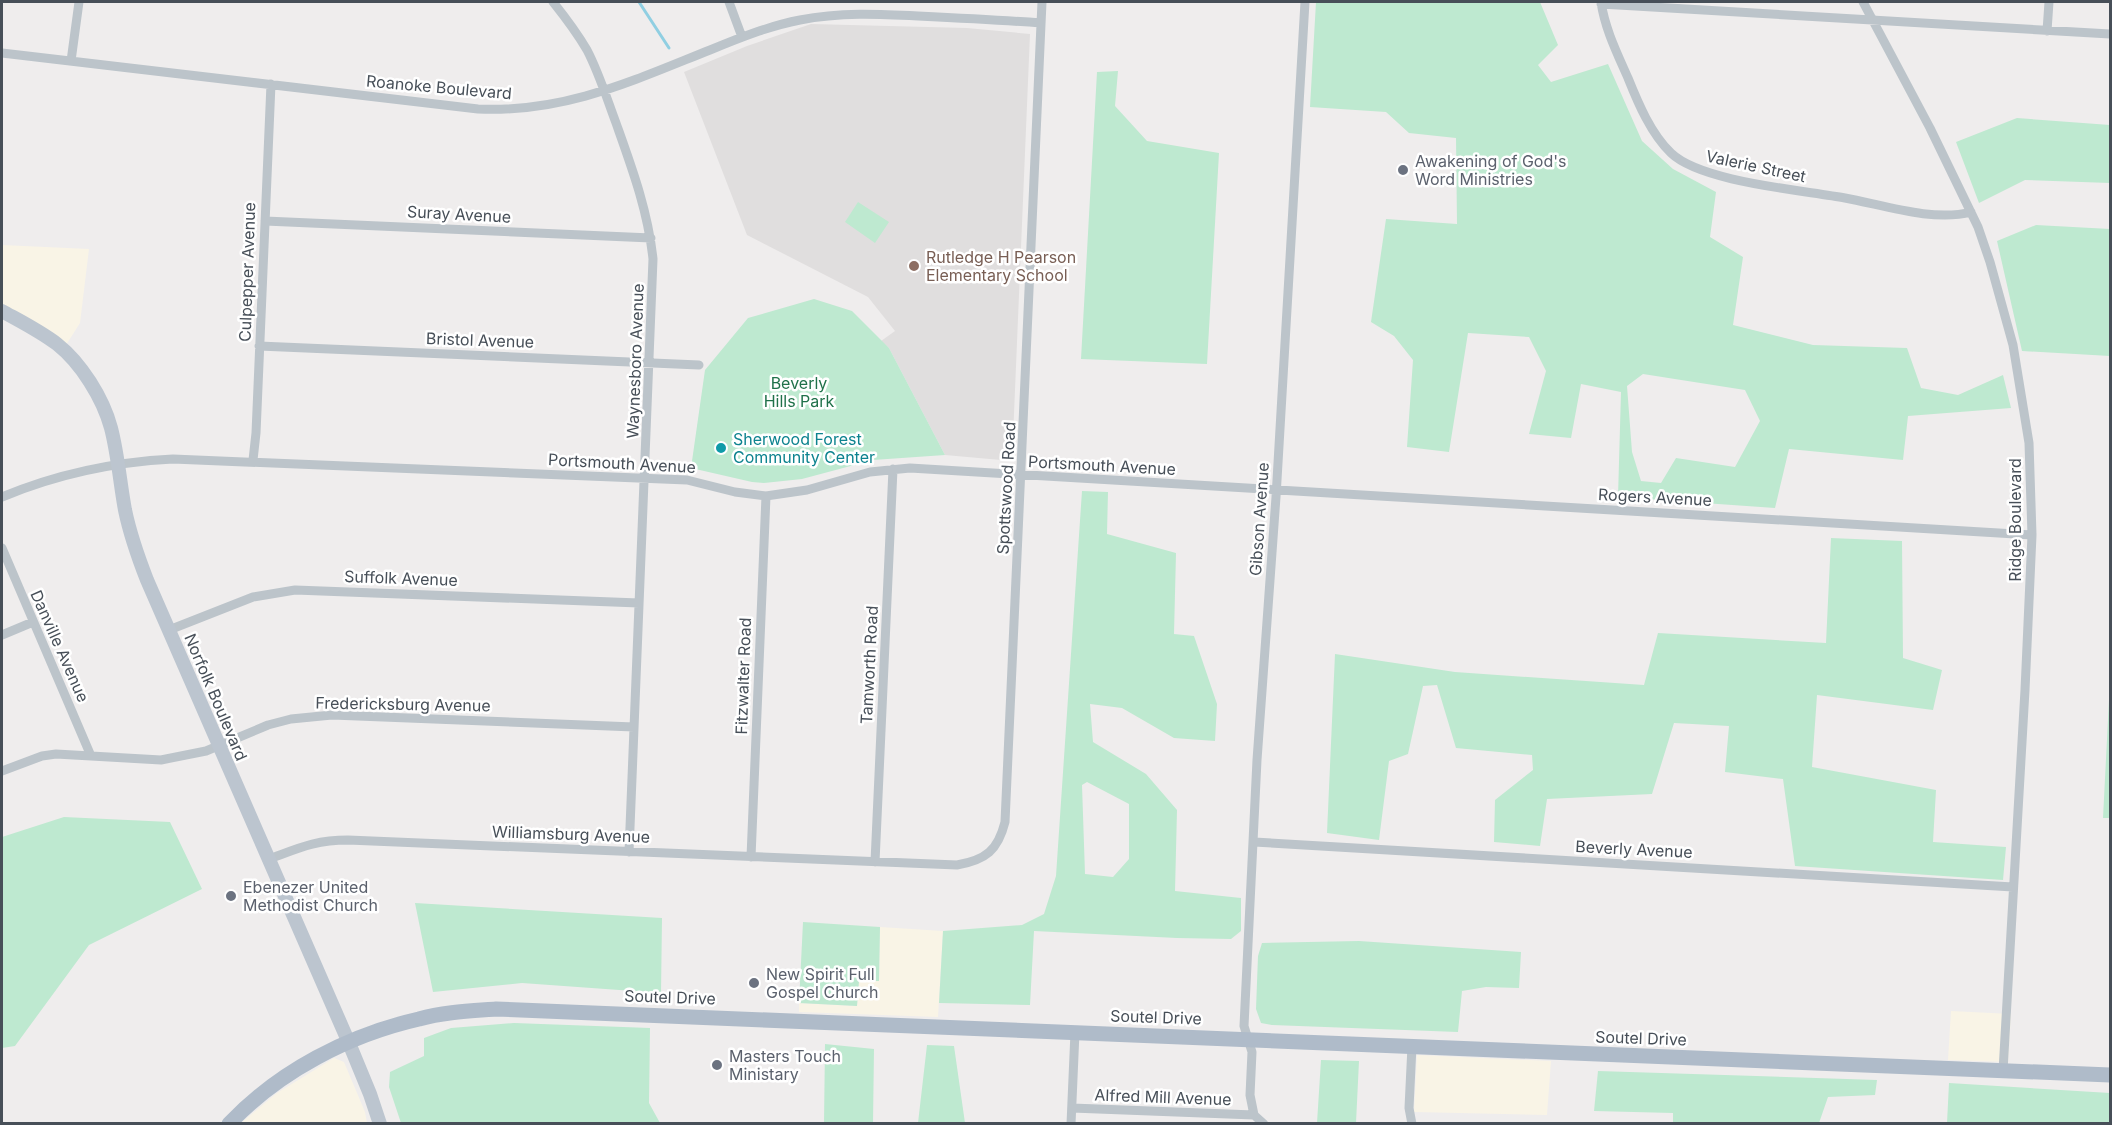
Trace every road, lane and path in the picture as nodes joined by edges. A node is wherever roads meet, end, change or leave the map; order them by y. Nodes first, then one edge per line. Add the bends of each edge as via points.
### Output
1 (79, 2) edge
2 (553, 2) edge
3 (729, 2) edge
4 (1042, 2) edge
5 (1305, 2) edge
6 (1863, 2) edge
7 (2049, 2) edge
8 (1601, 3) edge
9 (1873, 20) junction
10 (1041, 23) junction
11 (2047, 31) junction
12 (2110, 34) edge
13 (742, 37) junction
14 (2, 53) edge
15 (71, 61) junction
16 (271, 84) junction
17 (604, 91) junction
18 (1971, 212) junction
19 (265, 221) junction
20 (651, 238) junction
21 (2, 311) edge
22 (259, 346) junction
23 (650, 362) junction
24 (699, 365) dead end
25 (253, 460) junction
26 (117, 465) junction
27 (893, 469) junction
28 (1021, 475) junction
29 (645, 477) junction
30 (1276, 490) junction
31 (766, 496) junction
32 (2, 497) edge
33 (2032, 535) junction
34 (2, 548) edge
35 (639, 603) junction
36 (33, 622) junction
37 (169, 630) junction
38 (2, 635) edge
39 (634, 727) junction
40 (219, 746) junction
41 (91, 756) junction
42 (2, 771) edge
43 (1254, 842) junction
44 (629, 852) junction
45 (751, 857) junction
46 (269, 860) junction
47 (875, 862) junction
48 (2013, 887) junction
49 (1075, 1032) junction
50 (1248, 1038) junction
51 (349, 1043) junction
52 (1412, 1046) junction
53 (2003, 1071) junction
54 (2110, 1075) edge
55 (1072, 1108) junction
56 (1254, 1115) junction
57 (230, 1124) edge
58 (380, 1124) edge
59 (1071, 1124) edge
60 (1264, 1124) edge
61 (1412, 1124) edge

1 - 15 street
2 - 17 street, Waynesboro Avenue via 583,44
3 - 13 street
4 - 10 street, Spottswood Road
5 - 30 street, Gibson Avenue
6 - 9 street, Ridge Boulevard
7 - 11 street
8 - 9 street
8 - 18 street, Valerie Street via 1605,23 1641,106 1663,144 1690,166 1754,183 1906,210 1951,215
9 - 11 street
9 - 18 street, Ridge Boulevard
10 - 13 street, Roanoke Boulevard via 851,14 800,20
10 - 28 street, Spottswood Road
11 - 12 street
13 - 17 street, Roanoke Boulevard
14 - 15 street, Roanoke Boulevard
15 - 16 street, Roanoke Boulevard
16 - 17 street, Roanoke Boulevard via 498,110 553,105
16 - 19 street, Culpepper Avenue
17 - 20 street, Waynesboro Avenue via 639,186
18 - 33 street, Ridge Boulevard via 1990,262 2019,375 2029,443
19 - 20 street, Suray Avenue
19 - 22 street, Culpepper Avenue
20 - 23 street, Waynesboro Avenue via 654,278
21 - 26 street, Norfolk Boulevard via 58,345 85,375 105,410
22 - 23 street, Bristol Avenue
22 - 25 street, Culpepper Avenue
23 - 24 street, Bristol Avenue
23 - 29 street, Waynesboro Avenue
25 - 26 street, Portsmouth Avenue via 173,459
25 - 29 street, Portsmouth Avenue
26 - 32 street, Portsmouth Avenue via 68,474
26 - 37 street, Norfolk Boulevard via 134,547
27 - 28 street, Portsmouth Avenue
27 - 31 street, Portsmouth Avenue
27 - 47 street, Tamworth Road
28 - 30 street, Portsmouth Avenue
28 - 47 street, Spottswood Road via 1002,836 988,854 969,863
29 - 31 street, Portsmouth Avenue via 687,480
29 - 35 street, Waynesboro Avenue
30 - 33 street, Rogers Avenue
30 - 43 street, Gibson Avenue
31 - 45 street, Fitzwalter Road
33 - 48 street, Ridge Boulevard
34 - 36 street, Danville Avenue
35 - 37 street, Suffolk Avenue via 295,590 253,597
35 - 39 street, Waynesboro Avenue
36 - 38 street
36 - 41 street, Danville Avenue
37 - 40 street, Norfolk Boulevard
39 - 40 street, Fredericksburg Avenue via 332,715 268,725
39 - 44 street, Waynesboro Avenue
40 - 41 street, Fredericksburg Avenue via 161,760
40 - 46 street, Norfolk Boulevard
41 - 42 street, Fredericksburg Avenue via 42,756
43 - 48 street, Beverly Avenue
43 - 50 street, Gibson Avenue via 1245,1026
44 - 45 street, Williamsburg Avenue
44 - 46 street, Williamsburg Avenue via 332,840 303,845
45 - 47 street, Williamsburg Avenue
46 - 51 street, Norfolk Boulevard
48 - 53 street, Ridge Boulevard
49 - 50 main road, Soutel Drive
49 - 51 main road, Soutel Drive via 496,1009 420,1018
49 - 55 street
50 - 52 main road, Soutel Drive
50 - 56 street, Gibson Avenue
51 - 57 main road, Soutel Drive via 285,1078
51 - 58 street, Norfolk Boulevard
52 - 53 main road, Soutel Drive
52 - 61 street
53 - 54 main road, Soutel Drive
55 - 56 street, Alfred Mill Avenue
55 - 59 street
56 - 60 street

